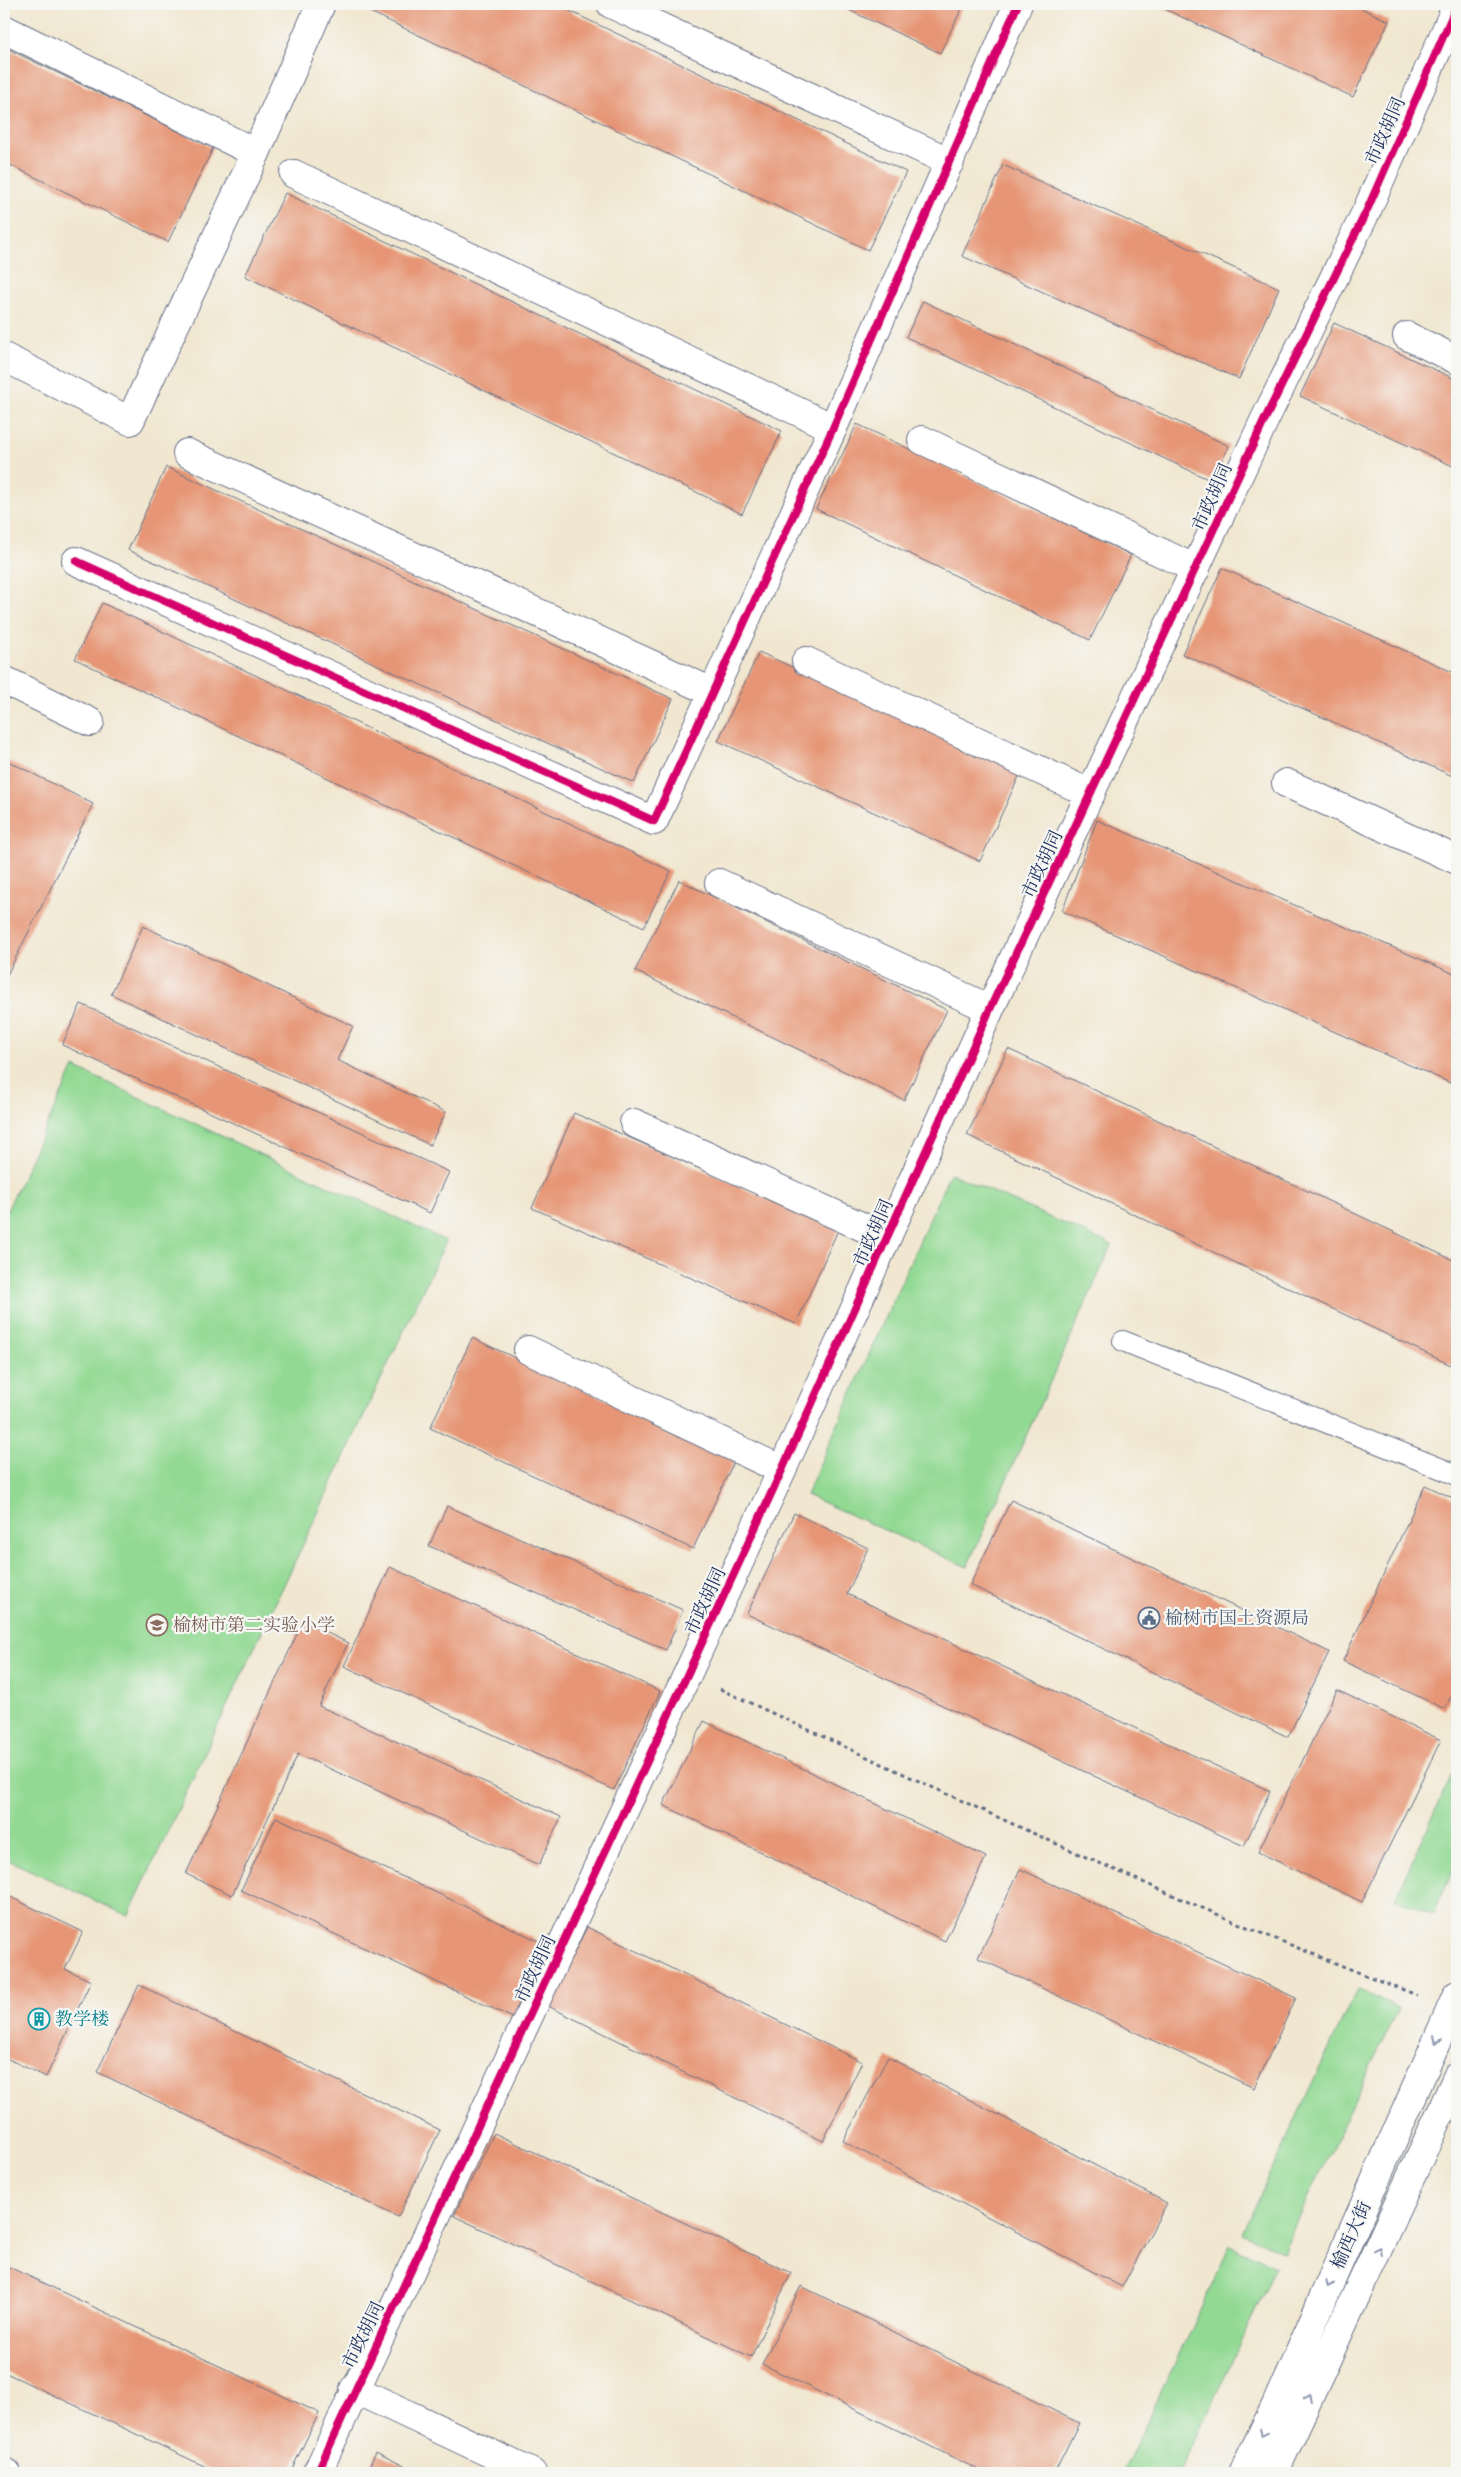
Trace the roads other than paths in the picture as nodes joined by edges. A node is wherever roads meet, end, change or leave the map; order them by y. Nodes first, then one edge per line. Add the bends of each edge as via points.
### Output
1 (322, 4) edge
2 (611, 4) edge
3 (1018, 4) edge
4 (1457, 5) edge
5 (4, 29) edge
6 (256, 153) junction
7 (950, 162) junction
8 (294, 174) dead end
9 (1407, 336) dead end
10 (4, 357) edge
11 (1457, 360) edge
12 (833, 428) junction
13 (922, 440) dead end
14 (187, 453) dead end
15 (76, 561) dead end
16 (1196, 569) junction
17 (806, 661) dead end
18 (4, 680) edge
19 (712, 692) junction
20 (90, 722) dead end
21 (1286, 784) dead end
22 (1091, 794) junction
23 (1457, 860) edge
24 (719, 882) dead end
25 (990, 1009) junction
26 (634, 1123) dead end
27 (887, 1238) junction
28 (1123, 1341) dead end
29 (528, 1350) dead end
30 (782, 1470) junction
31 (1457, 1475) edge
32 (1454, 2002) edge
33 (1457, 2077) edge
34 (354, 2389) junction
35 (317, 2473) edge
36 (532, 2473) edge
37 (1243, 2473) edge
38 (1274, 2473) edge

1 - 6 street
2 - 7 street
3 - 7 street
4 - 16 street, 市政胡同 via 1367,210
5 - 6 street
6 - 10 street via 130,421
7 - 12 street
8 - 12 street
9 - 11 street
12 - 19 street
13 - 16 street
14 - 19 street
15 - 19 street via 654,821
16 - 22 street, 市政胡同
17 - 22 street
18 - 20 street
21 - 23 street
22 - 25 street, 市政胡同
24 - 25 street
25 - 27 street, 市政胡同
26 - 27 street
27 - 30 street, 市政胡同
28 - 31 lane
29 - 30 street
30 - 34 street, 市政胡同
32 -> 37 street, 榆西大街
38 -> 33 street, 榆西大街
34 - 35 street, 市政胡同
34 - 36 street

